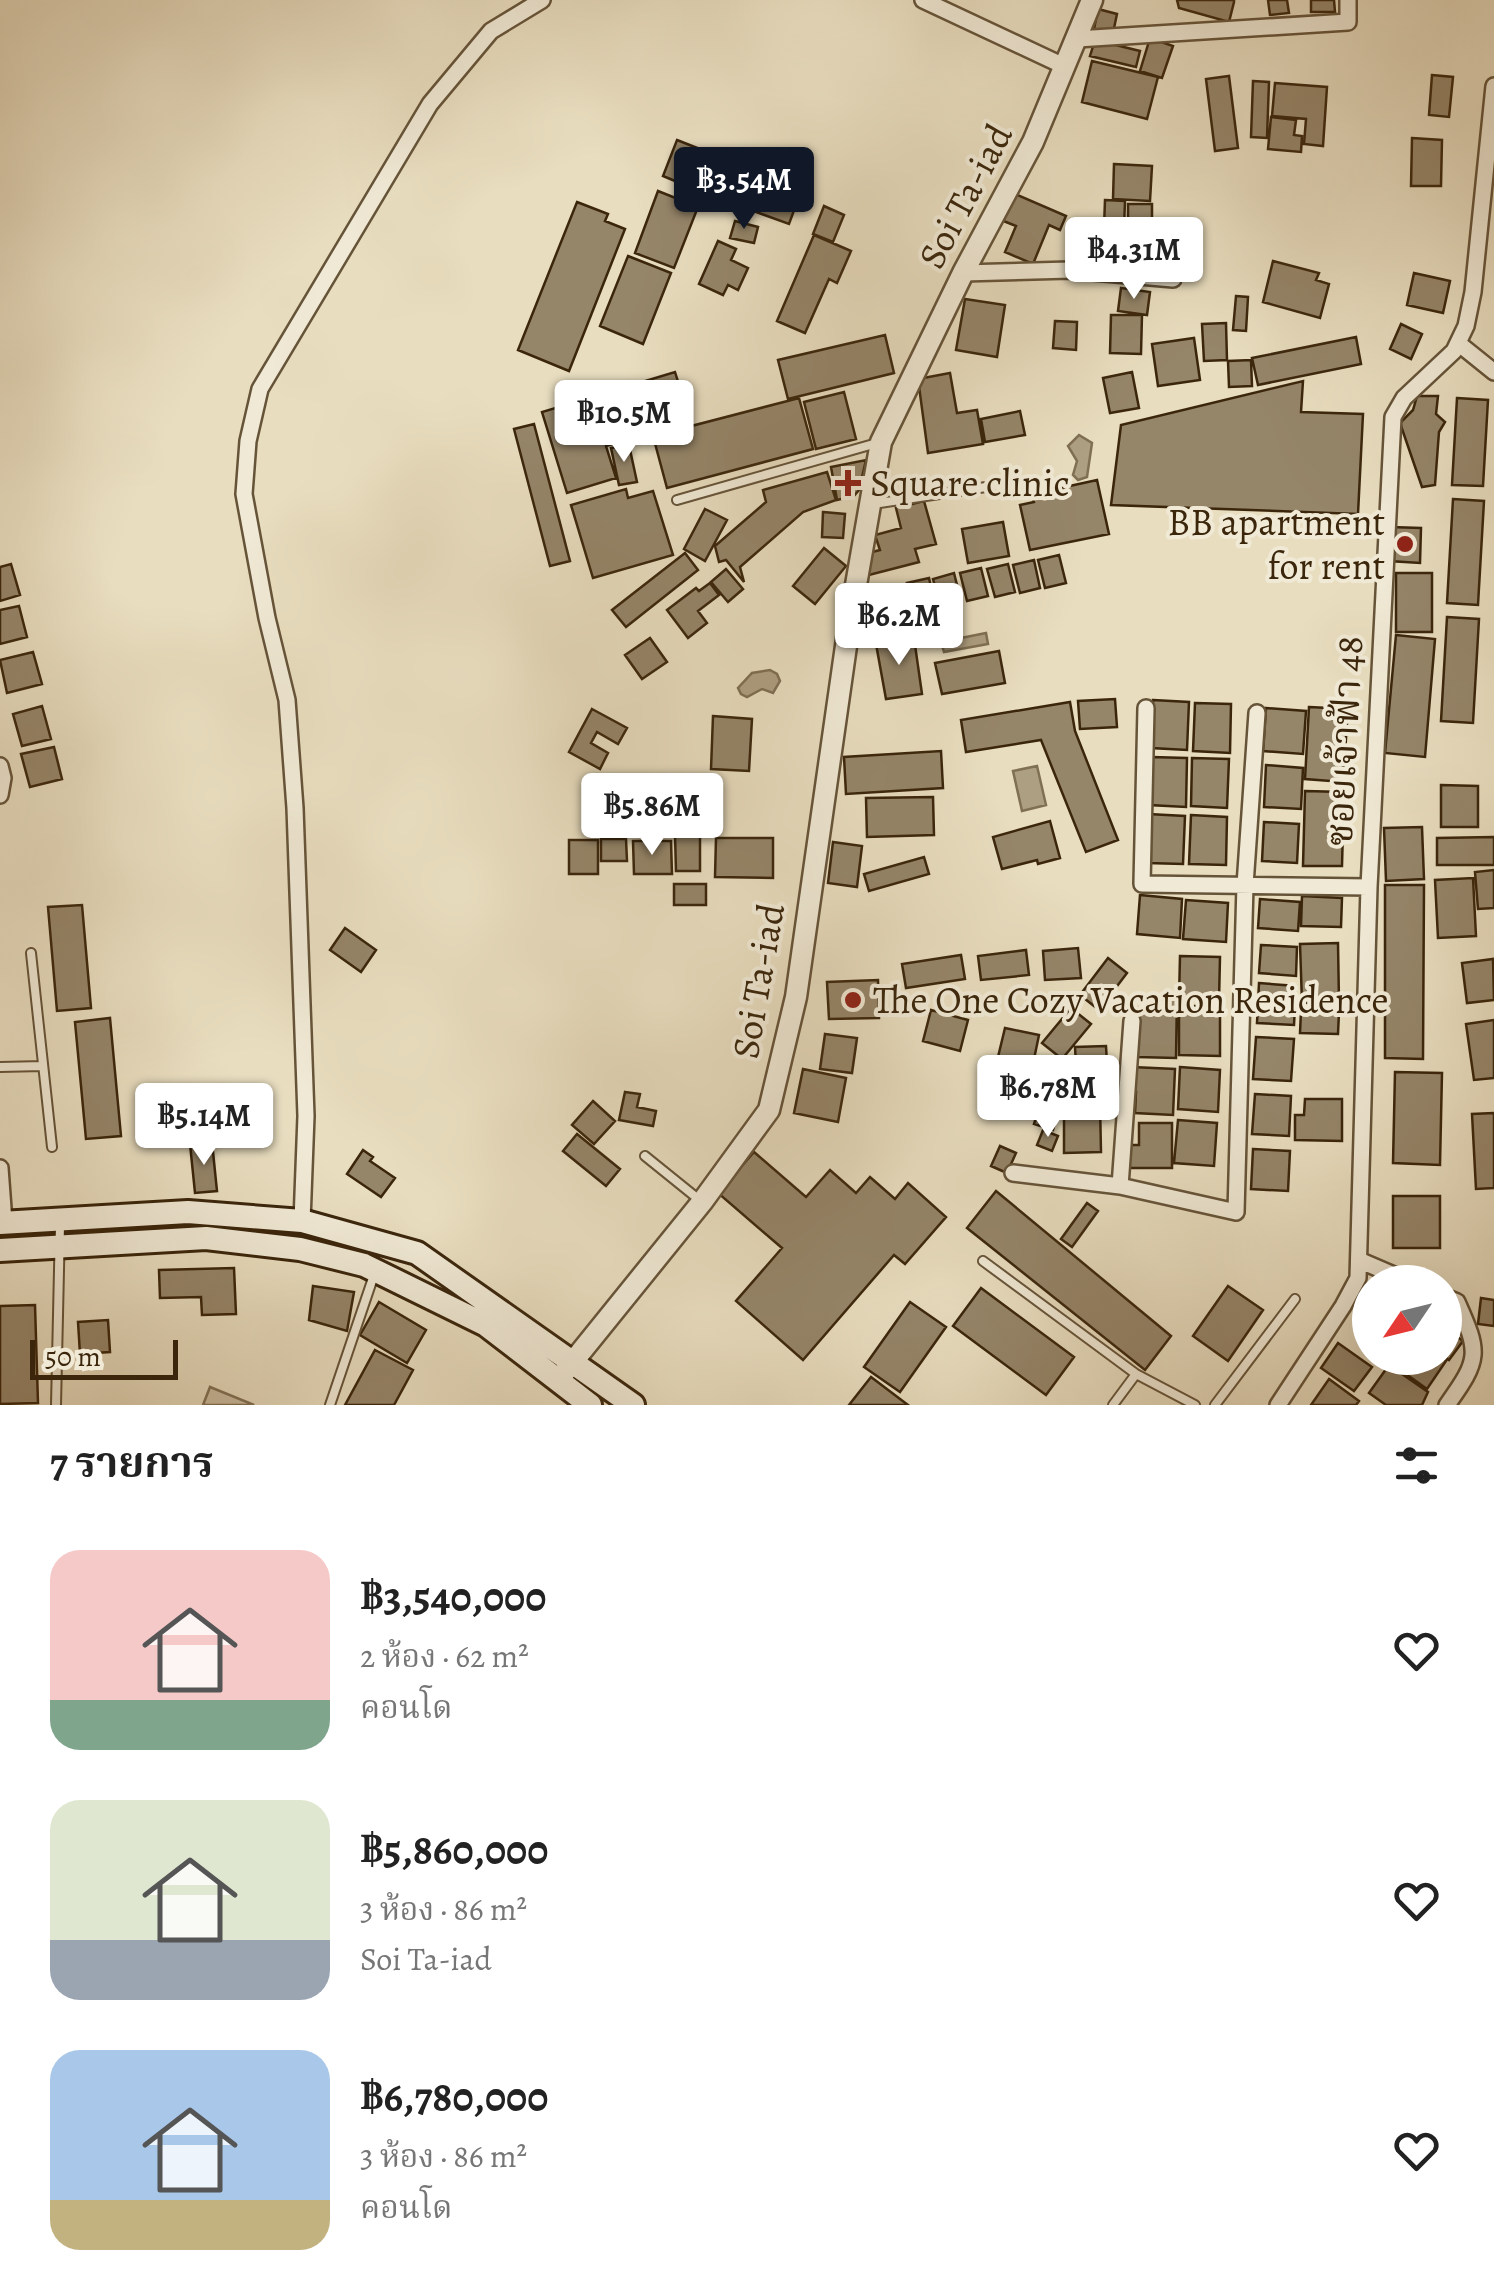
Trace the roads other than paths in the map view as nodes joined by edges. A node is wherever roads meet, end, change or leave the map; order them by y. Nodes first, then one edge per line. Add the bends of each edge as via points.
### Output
1 (542, 0) edge
2 (923, 0) edge
3 (1092, 0) edge
4 (1348, 0) edge
5 (1076, 39) junction
6 (1066, 67) junction
7 (1494, 86) edge
8 (963, 273) junction
9 (1173, 280) dead end
10 (1458, 343) junction
11 (1494, 372) edge
12 (881, 442) junction
13 (1006, 484) dead end
14 (677, 500) dead end
15 (868, 505) junction
16 (1146, 708) dead end
17 (1256, 713) dead end
18 (0, 766) edge
19 (0, 795) edge
20 (1246, 885) junction
21 (1370, 887) junction
22 (31, 952) dead end
23 (1132, 1021) dead end
24 (44, 1066) junction
25 (0, 1067) edge
26 (52, 1147) dead end
27 (646, 1156) dead end
28 (0, 1168) edge
29 (1012, 1173) dead end
30 (1120, 1186) junction
31 (702, 1202) junction
32 (60, 1220) junction
33 (302, 1221) junction
34 (2, 1222) edge
35 (59, 1247) junction
36 (0, 1250) edge
37 (984, 1261) dead end
38 (1361, 1261) junction
39 (1370, 1265) edge
40 (376, 1271) junction
41 (1295, 1298) dead end
42 (1462, 1313) edge
43 (573, 1360) junction
44 (1136, 1374) junction
45 (558, 1381) junction
46 (56, 1405) edge
47 (330, 1405) edge
48 (590, 1405) edge
49 (633, 1405) edge
50 (1114, 1405) edge
51 (1195, 1405) edge
52 (1214, 1405) edge
53 (1278, 1405) edge
54 (1447, 1405) edge

1 - 33 street via 491,31 430,104 260,389 248,440 244,494 288,700 296,808 306,1116
2 - 6 street
3 - 5 street, Soi Ta-iad
4 - 5 street via 1348,22
5 - 6 street, Soi Ta-iad
6 - 8 street, Soi Ta-iad
7 - 10 street, ซอยเจ้าฟ้า 48 via 1473,292
8 - 9 street via 1070,270
8 - 12 street, Soi Ta-iad
10 - 11 street
10 - 21 street, ซอยเจ้าฟ้า 48 via 1393,417
12 - 14 lane
12 - 15 street, Soi Ta-iad
13 - 15 lane
15 - 31 street, Soi Ta-iad via 796,997 774,1091 769,1110
16 - 20 street via 1142,884
17 - 20 street
18 - 19 street
20 - 21 street
20 - 30 street via 1236,1212
21 - 38 street, ซอยเจ้าฟ้า 48
22 - 24 lane
23 - 30 street
24 - 25 lane
24 - 26 lane
27 - 31 lane
28 - 34 street
29 - 30 street
31 - 43 street, Soi Ta-iad
32 - 33 main road via 188,1212
32 - 34 main road
32 - 35 lane
33 - 43 main road via 418,1253
35 - 36 main road
35 - 40 main road via 206,1238 300,1249
35 - 46 lane
37 - 44 lane
38 - 39 street
38 - 53 street, ซอยเจ้าฟ้า 48 via 1343,1306
40 - 45 main road via 486,1326
40 - 47 lane
41 - 52 lane
42 - 54 street via 1476,1344 1468,1376
43 - 45 street, Soi Ta-iad
43 - 49 main road
44 - 50 lane
44 - 51 lane
45 - 48 main road

